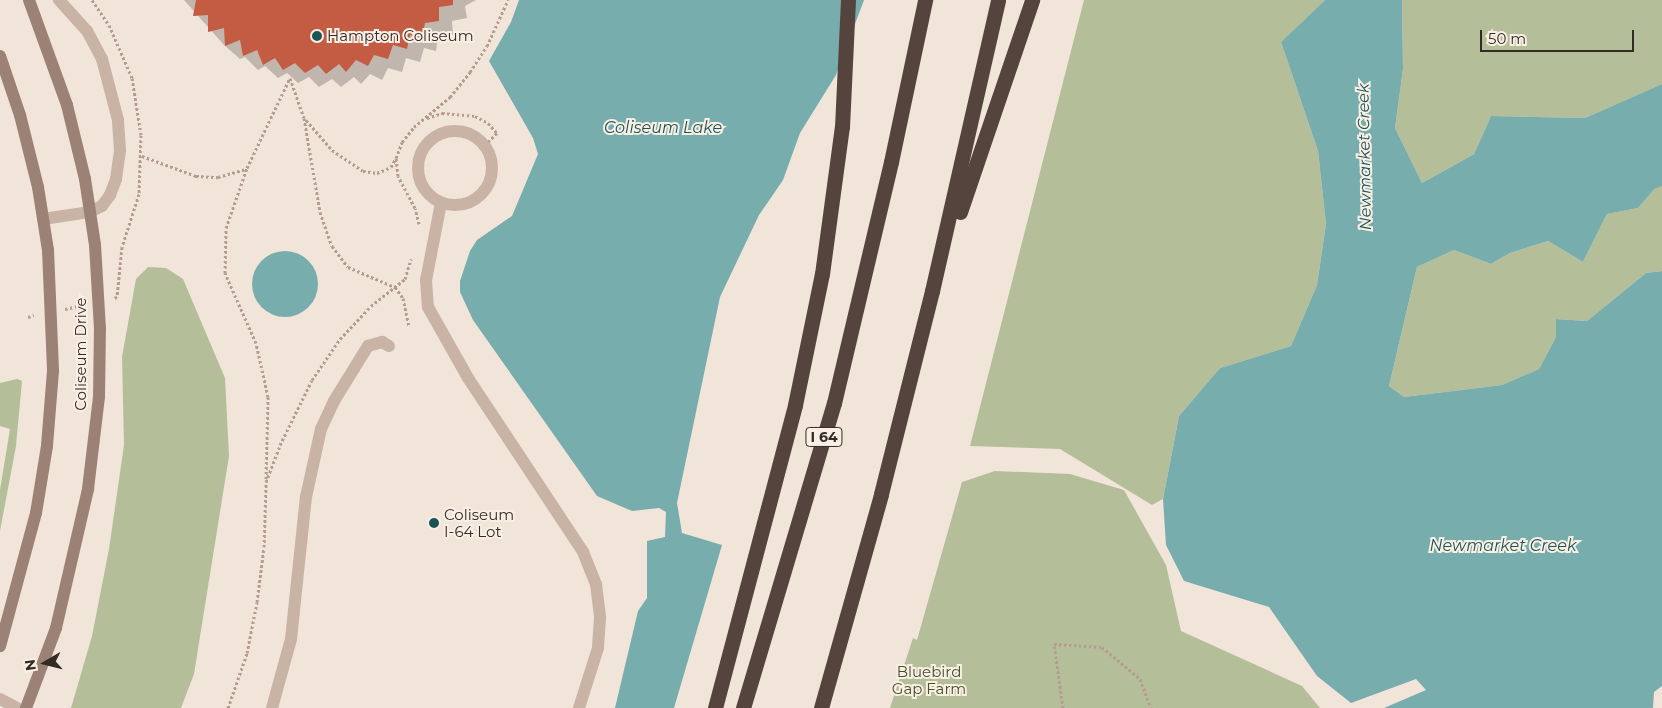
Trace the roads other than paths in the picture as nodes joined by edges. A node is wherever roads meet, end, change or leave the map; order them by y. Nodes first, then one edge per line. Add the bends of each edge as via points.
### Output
1 (29, 0) edge
2 (59, 0) edge
3 (848, 0) edge
4 (925, 0) edge
5 (998, 0) edge
6 (1032, 0) edge
7 (0, 56) edge
8 (441, 203) junction
9 (90, 212) junction
10 (43, 219) junction
11 (932, 291) junction
12 (389, 346) dead end
13 (0, 646) edge
14 (0, 699) edge
15 (18, 708) edge
16 (26, 708) edge
17 (272, 708) edge
18 (579, 708) edge
19 (715, 708) edge
20 (743, 708) edge
21 (821, 708) edge

1 - 9 street, Coliseum Drive via 67,105
2 - 9 lane via 87,30 102,59 118,120 120,150 116,179 102,206
3 - 19 highway via 842,127 822,274 797,395
4 - 20 highway, I 64 via 891,162 834,403
5 - 11 highway
6 - 11 highway
7 - 10 street, Coliseum Drive via 20,115
8 - 8 lane via 465,205 486,191 493,168 485,145 477,137 455,130 434,137 425,146 420,156 419,178 428,193
8 - 18 lane via 426,280 428,307 459,363 583,552 596,584 600,618 598,648
9 - 10 lane
9 - 16 street, Coliseum Drive via 100,329 95,443 73,563 56,628
10 - 13 street, Coliseum Drive via 52,311 53,371 49,427 36,513
11 - 21 highway via 881,494
12 - 17 lane via 382,342 368,346 321,429 306,497 291,639
14 - 15 lane

